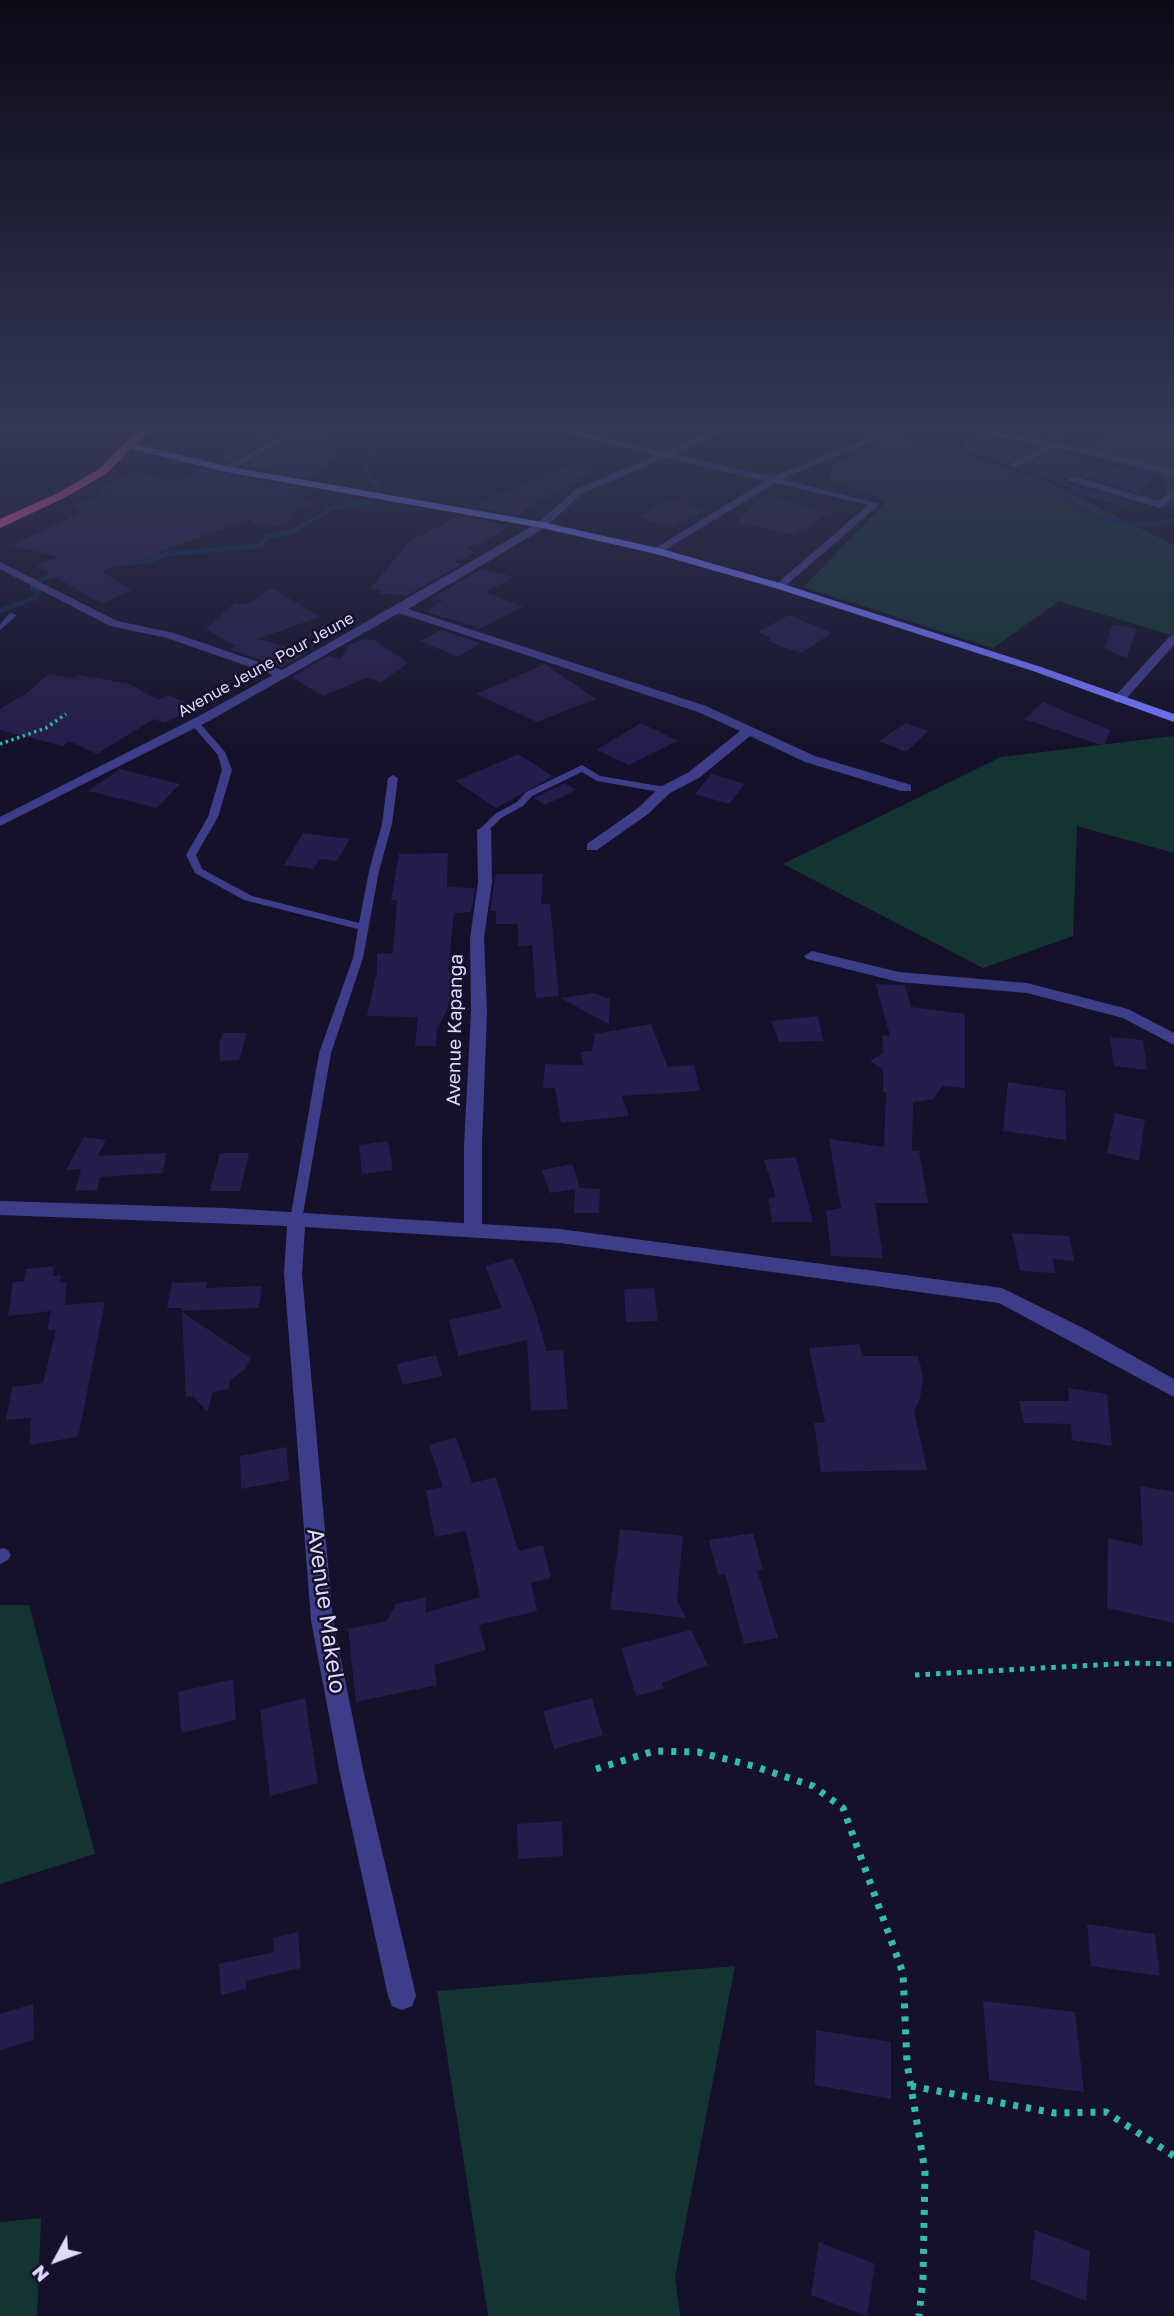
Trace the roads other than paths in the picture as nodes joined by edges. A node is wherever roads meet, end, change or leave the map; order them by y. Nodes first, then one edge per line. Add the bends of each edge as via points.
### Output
1 (523, 536) edge
2 (591, 536) edge
3 (682, 536) edge
4 (837, 536) edge
5 (658, 551) junction
6 (0, 565) edge
7 (779, 586) junction
8 (397, 609) junction
9 (13, 615) dead end
10 (0, 628) edge
11 (1174, 638) edge
12 (282, 674) junction
13 (1119, 699) junction
14 (1174, 718) edge
15 (195, 723) junction
16 (749, 730) junction
17 (393, 778) dead end
18 (906, 788) dead end
19 (665, 790) junction
20 (0, 822) edge
21 (484, 830) joint
22 (592, 847) dead end
23 (363, 927) junction
24 (812, 956) dead end
25 (1174, 1040) edge
26 (0, 1208) edge
27 (296, 1220) junction
28 (473, 1231) junction
29 (1174, 1389) edge
30 (402, 1996) dead end

1 - 8 street, Avenue Jeune Pour Jeune
2 - 5 street
3 - 5 street
4 - 7 street
5 - 7 street
6 - 12 street via 114,624 170,635
7 - 13 street
8 - 12 street, Avenue Jeune Pour Jeune
8 - 16 street via 691,705
9 - 10 lane
11 - 13 street
12 - 15 street, Avenue Jeune Pour Jeune
13 - 14 street
15 - 20 street, Avenue Jeune Pour Jeune
15 - 23 lane via 222,754 227,770 213,817 191,855 198,871 248,898
16 - 18 street via 810,759
16 - 19 street via 694,775
17 - 23 lane
19 - 21 lane via 606,780 582,768 529,794
19 - 22 street
21 - 28 street, Avenue Kapanga via 485,882 477,938
23 - 27 lane via 358,958 325,1053
24 - 25 street via 899,977 1027,988 1128,1014
26 - 27 street
27 - 28 street
27 - 30 street, Avenue Makelo via 293,1274 322,1620
28 - 29 street via 560,1236 1002,1296

